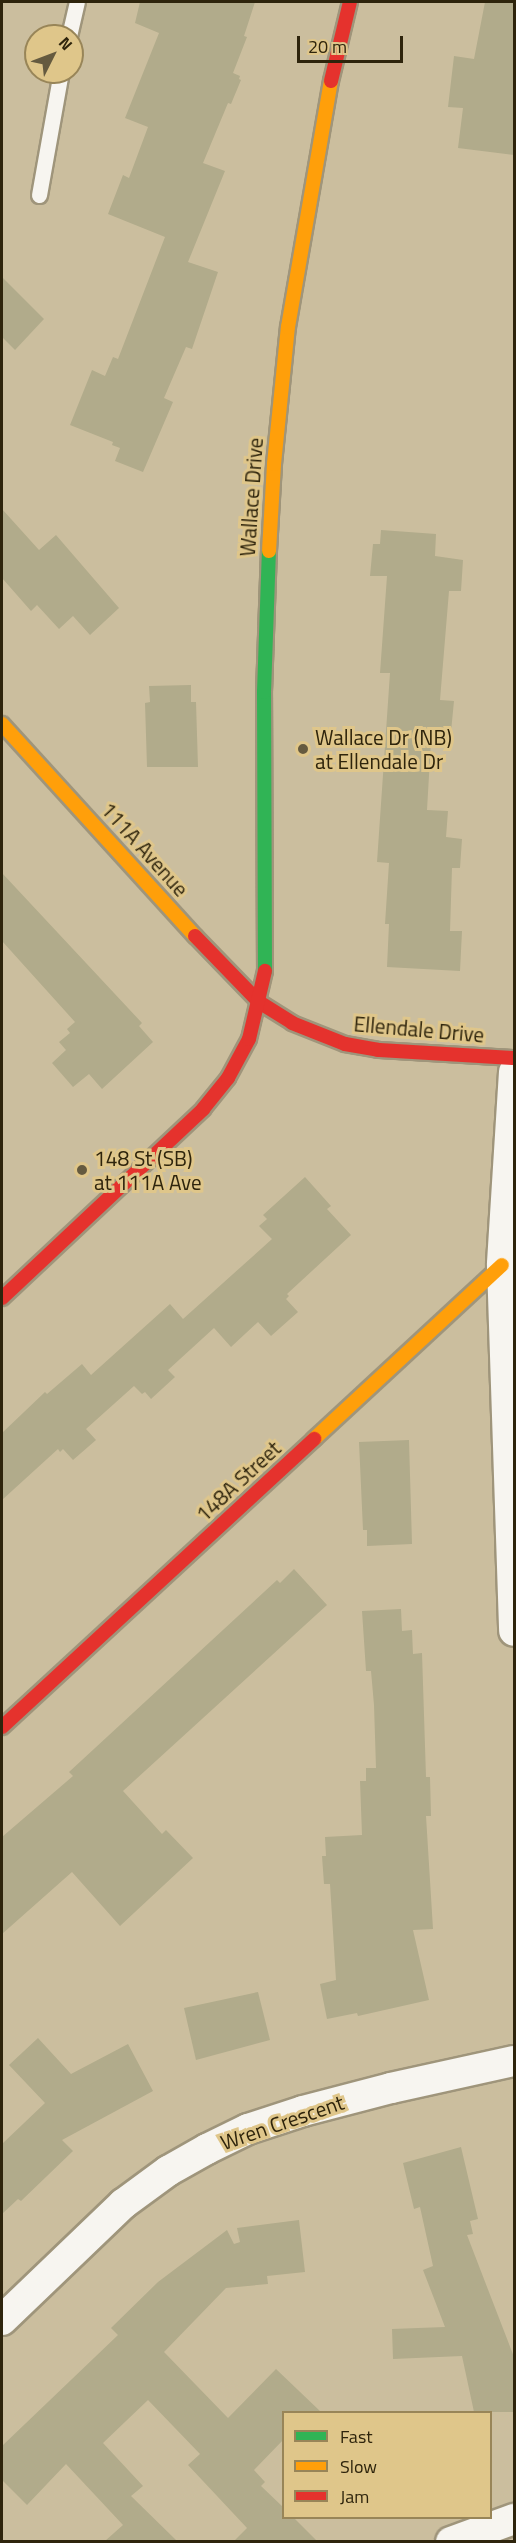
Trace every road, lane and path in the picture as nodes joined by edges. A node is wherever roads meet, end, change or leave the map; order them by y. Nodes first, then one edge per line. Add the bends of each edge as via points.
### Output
1 (77, 2) edge
2 (350, 2) edge
3 (72, 24) edge
4 (59, 84) edge
5 (39, 195) dead end
6 (2, 723) edge
7 (259, 1002) junction
8 (514, 1058) edge
9 (514, 1072) edge
10 (502, 1264) junction
11 (2, 1298) edge
12 (514, 1631) edge
13 (2, 1727) edge
14 (514, 2061) edge
15 (2, 2320) edge
16 (514, 2519) edge
17 (451, 2541) edge

1 - 3 lane
2 - 7 street, Wallace Drive via 332,77 288,327 274,464 265,612 267,963
4 - 5 lane
6 - 7 street, 111A Avenue
7 - 8 street, Ellendale Drive via 292,1023 345,1044 408,1053
7 - 11 street, Wallace Drive via 249,1039 228,1078 203,1109
9 - 10 street
10 - 12 street
10 - 13 street, 148A Street
14 - 15 street, Wren Crescent via 303,2111 248,2129 207,2149 123,2204
16 - 17 street

